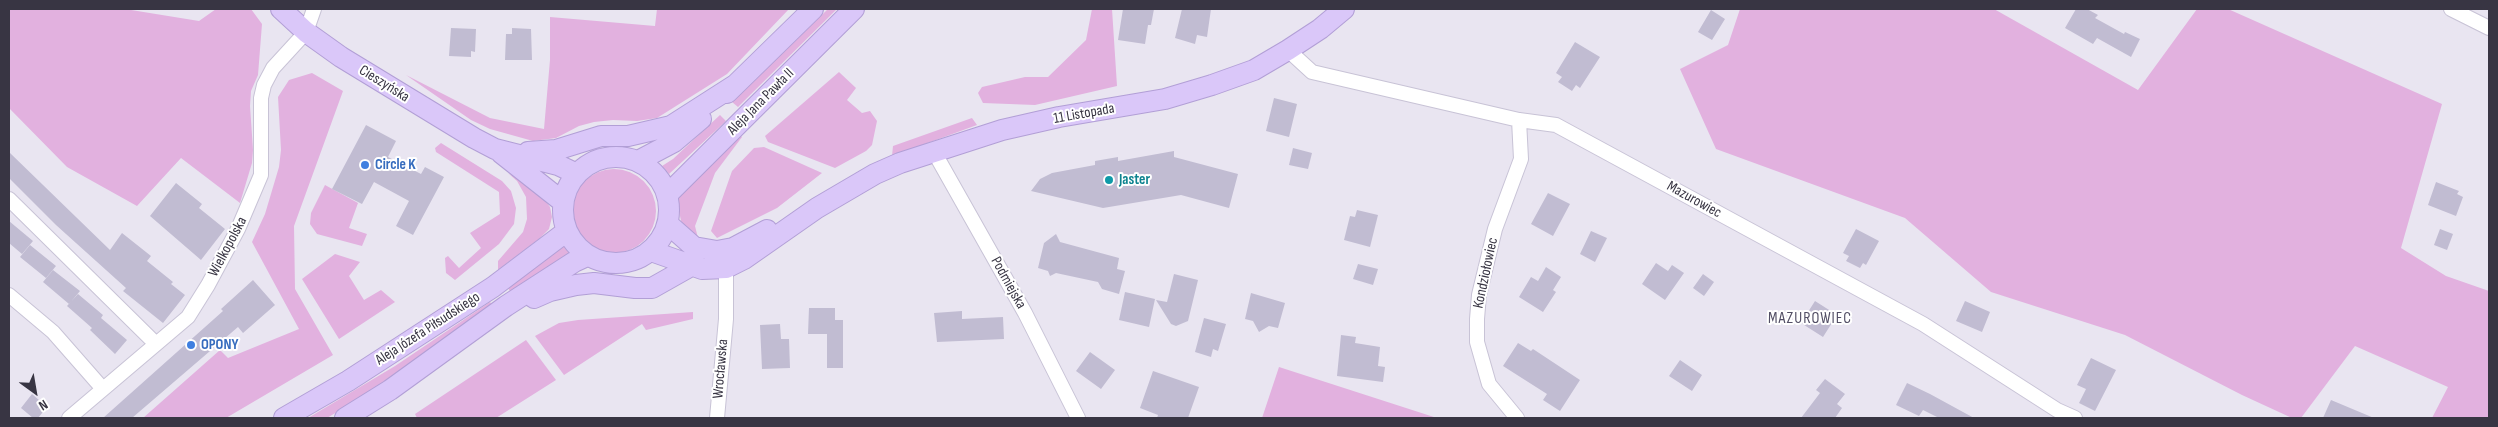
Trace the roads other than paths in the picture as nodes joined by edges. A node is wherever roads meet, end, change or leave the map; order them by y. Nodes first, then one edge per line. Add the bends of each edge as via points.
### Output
1 (281, 9) edge
2 (314, 9) edge
3 (813, 9) edge
4 (854, 9) edge
5 (1344, 9) edge
6 (2451, 9) edge
7 (2489, 28) edge
8 (306, 32) junction
9 (1288, 50) junction
10 (735, 85) junction
11 (1519, 120) junction
12 (933, 150) junction
13 (503, 151) junction
14 (638, 161) junction
15 (578, 174) junction
16 (667, 196) junction
17 (9, 199) edge
18 (563, 202) junction
19 (817, 208) junction
20 (668, 224) junction
21 (567, 231) junction
22 (651, 251) junction
23 (587, 256) junction
24 (691, 266) junction
25 (726, 268) junction
26 (9, 294) edge
27 (499, 311) junction
28 (156, 344) junction
29 (103, 389) junction
30 (68, 418) edge
31 (284, 418) edge
32 (345, 418) edge
33 (717, 418) edge
34 (1078, 418) edge
35 (1517, 418) edge
36 (2075, 418) edge

1 - 8 main road, Cieszyńska
2 - 8 street
3 - 10 main road, Aleja Jana Pawła II
4 - 16 main road, Aleja Jana Pawła II
5 - 9 main road, 11 Listopada
6 - 7 street
8 - 13 main road, Cieszyńska via 372,78
8 - 28 street, Wielkopolska via 274,68 264,85 261,98 261,175 238,229 188,317
9 - 11 street, Mazurowiec via 1312,72
9 - 12 main road, 11 Listopada via 1254,70 1166,99 1059,117
10 - 13 main road via 670,126 628,136 601,136 556,150
10 - 14 main road, Aleja Jana Pawła II via 674,142
11 - 35 street, Kondziołowiec via 1520,158 1495,229 1479,294 1477,319 1477,342 1489,384
11 - 36 street, Mazurowiec via 1556,125 1923,324 2057,410
12 - 19 main road, 11 Listopada via 875,174
12 - 34 street, Podmiejska via 1025,312
13 - 15 main road, Cieszyńska via 558,165
13 - 18 main road, Cieszyńska
14 - 15 main road via 617,157 603,159
14 - 16 main road via 654,173
15 - 18 main road via 568,187
16 - 20 main road via 670,209
17 - 28 street
18 - 21 main road
19 - 20 main road, 11 Listopada via 733,248 717,251 694,247
19 - 25 main road, 11 Listopada
20 - 22 main road
21 - 23 main road
21 - 31 main road, Aleja Józefa Piłsudskiego via 493,287 348,381
22 - 23 main road via 620,264
22 - 24 main road, 11 Listopada
23 - 27 main road, Aleja Józefa Piłsudskiego
24 - 25 main road, 11 Listopada
24 - 27 main road via 652,288 594,283 576,285 550,290
25 - 33 street, Wrocławska via 726,319
26 - 29 street via 53,332
27 - 32 main road, Aleja Józefa Piłsudskiego via 390,390
28 - 29 street, Wielkopolska
29 - 30 street, Wielkopolska

